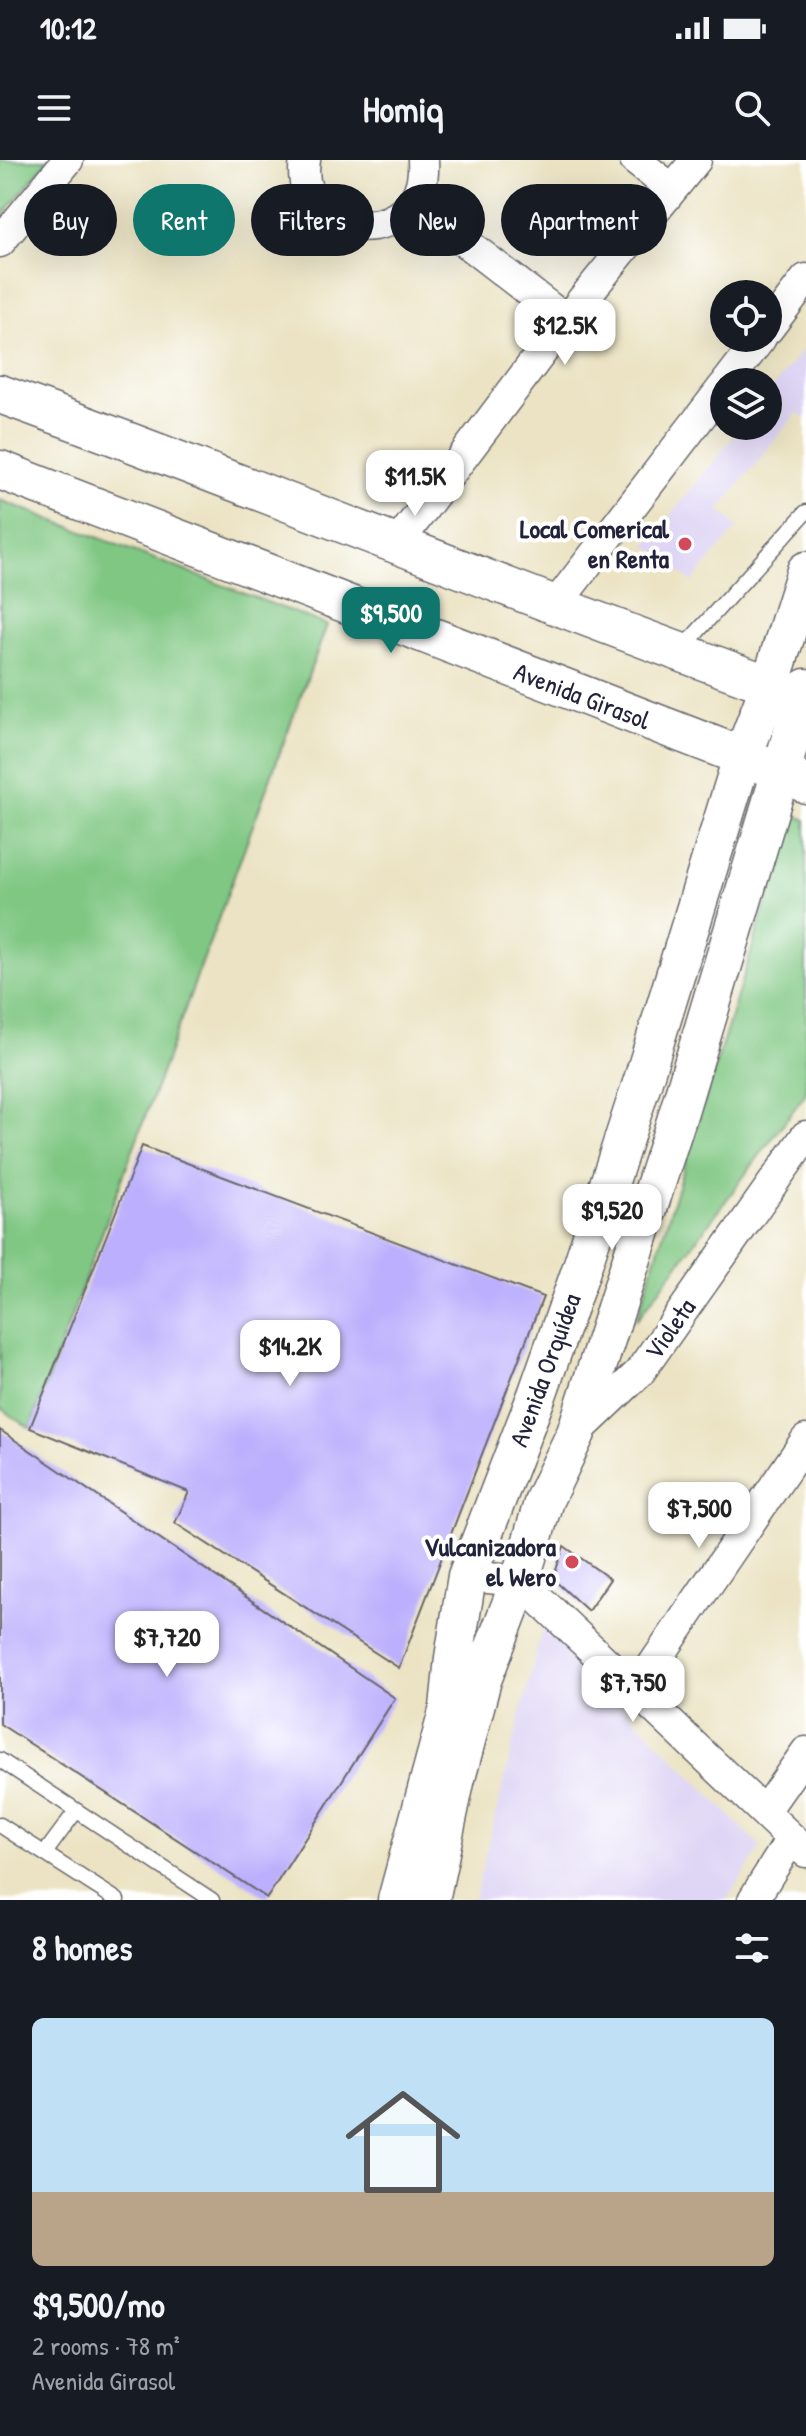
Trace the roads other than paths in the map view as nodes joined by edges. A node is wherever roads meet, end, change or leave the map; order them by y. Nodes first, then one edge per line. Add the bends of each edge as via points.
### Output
1 (68, 160) edge
2 (305, 160) edge
3 (423, 160) edge
4 (635, 160) edge
5 (696, 160) edge
6 (420, 184) edge
7 (672, 189) junction
8 (390, 220) edge
9 (0, 242) edge
10 (483, 256) edge
11 (806, 279) edge
12 (782, 311) edge
13 (566, 320) junction
14 (750, 352) edge
15 (738, 368) edge
16 (0, 394) edge
17 (710, 405) edge
18 (0, 470) edge
19 (806, 512) edge
20 (397, 544) junction
21 (806, 571) edge
22 (554, 607) junction
23 (679, 653) junction
24 (796, 692) edge
25 (742, 758) junction
26 (793, 777) edge
27 (806, 1136) edge
28 (580, 1273) junction
29 (622, 1289) junction
30 (576, 1433) junction
31 (806, 1440) edge
32 (490, 1518) junction
33 (467, 1576) junction
34 (520, 1581) junction
35 (636, 1690) junction
36 (806, 1752) edge
37 (0, 1760) edge
38 (76, 1811) junction
39 (764, 1812) junction
40 (0, 1825) edge
41 (798, 1846) edge
42 (45, 1853) junction
43 (117, 1900) edge
44 (212, 1900) edge
45 (397, 1900) edge
46 (430, 1900) edge
47 (753, 1900) edge

1 - 9 street
2 - 8 street via 308,190 336,221 357,227
3 - 6 street
4 - 7 street
5 - 7 street
7 - 13 street
10 - 13 street
11 - 12 street
13 - 20 street
14 - 15 street
16 - 20 street
17 - 22 street
18 - 25 street, Avenida Girasol
19 - 23 lane
20 - 22 street
21 - 24 street, Avenida Orquídea
22 - 23 street
23 - 24 street
24 - 25 street, Avenida Orquídea
24 - 26 street, Avenida Orquídea
25 - 26 street, Avenida Girasol
25 - 28 street, Avenida Orquídea
26 - 29 street, Avenida Orquídea
27 - 30 street, Violeta via 639,1373
28 - 29 street
28 - 32 street, Avenida Orquídea
29 - 30 street, Avenida Orquídea
30 - 34 street, Avenida Orquídea via 544,1500
31 - 35 street
32 - 33 street, Avenida Orquídea
32 - 34 street
33 - 34 street
33 - 45 street, Avenida Orquídea via 449,1708
34 - 35 street
34 - 46 street, Avenida Orquídea via 482,1680
35 - 39 street
36 - 39 street
37 - 38 lane
38 - 42 lane
38 - 44 lane
39 - 41 street
40 - 42 lane
41 - 47 street
42 - 43 lane

